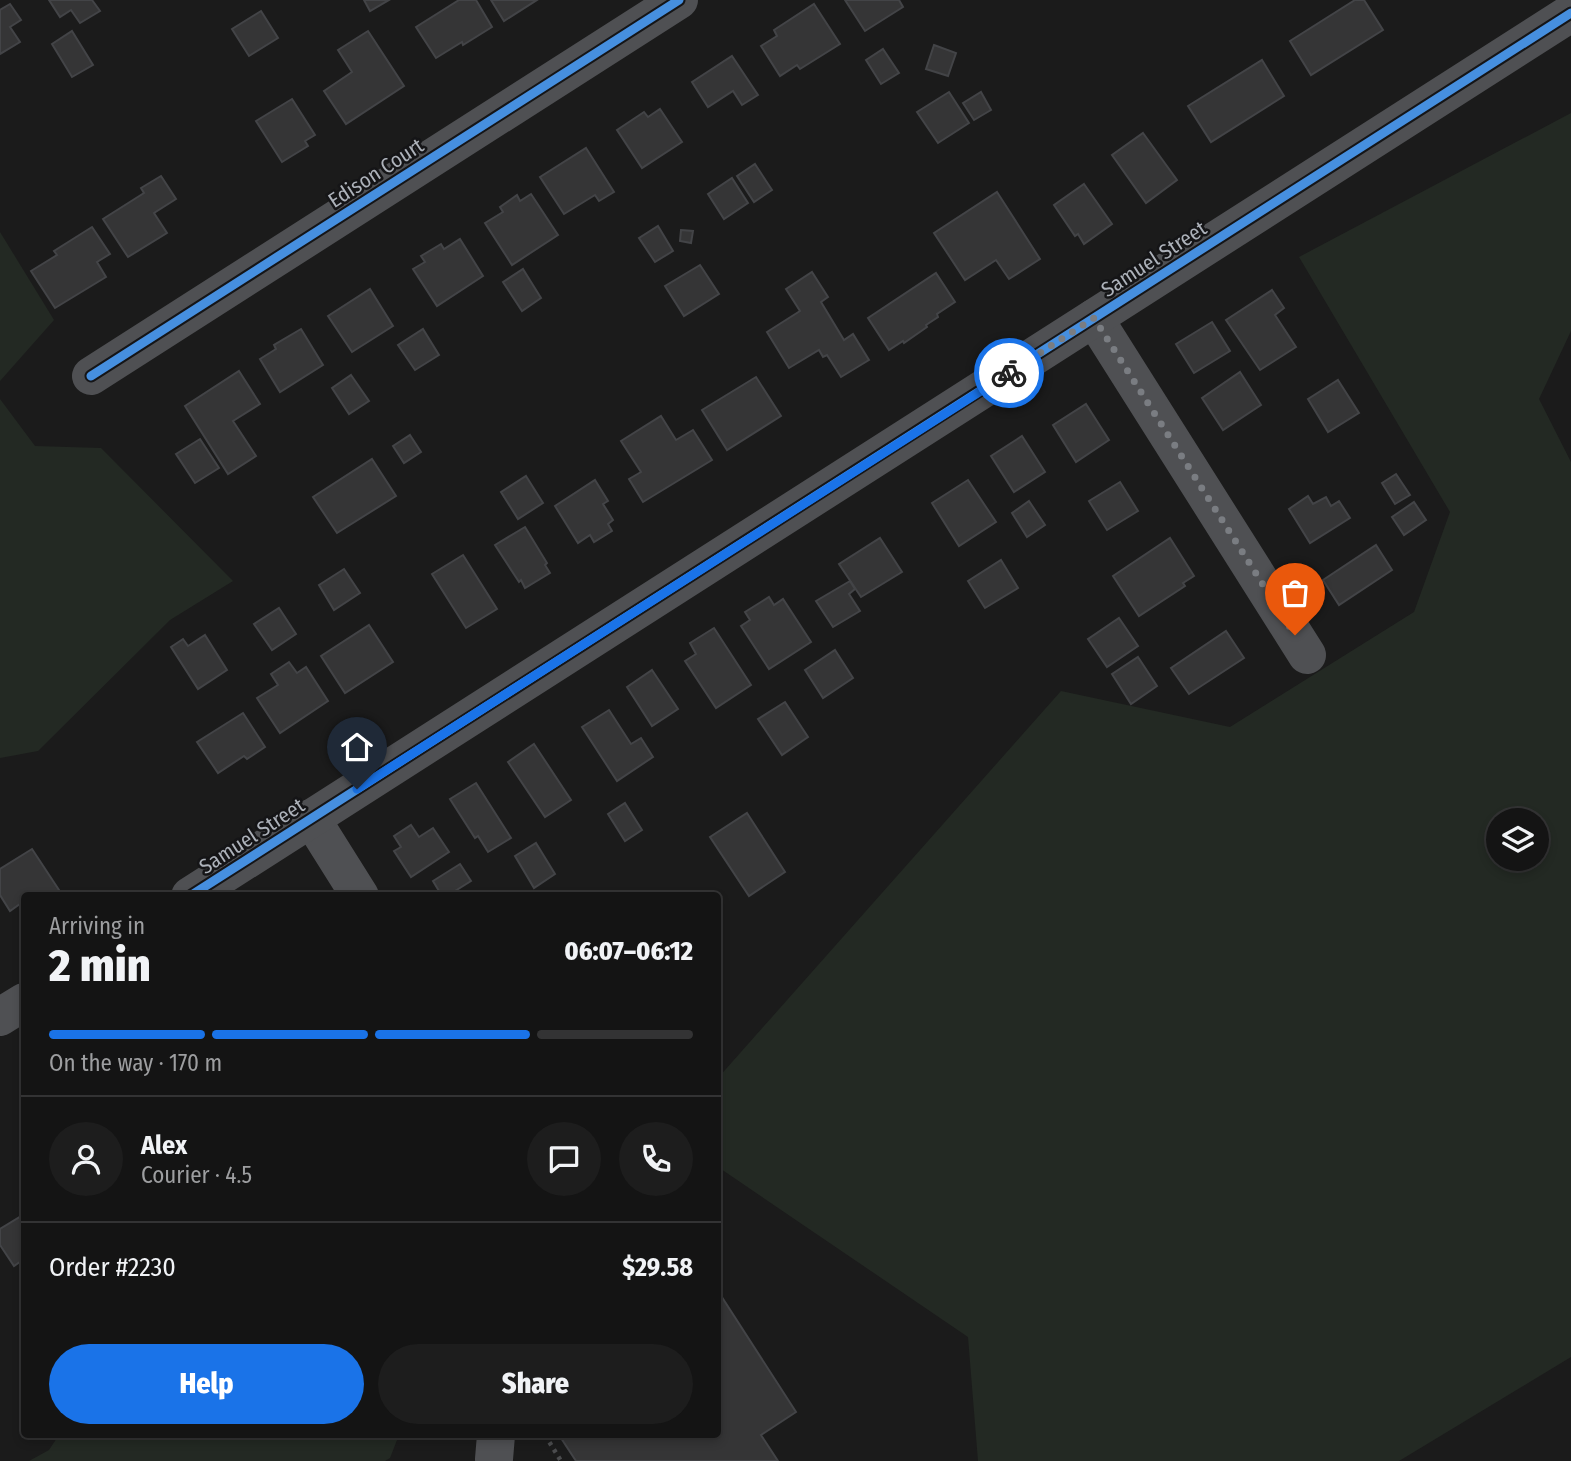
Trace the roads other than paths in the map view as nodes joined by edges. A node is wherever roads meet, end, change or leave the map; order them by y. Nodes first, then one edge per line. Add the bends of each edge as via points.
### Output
1 (678, 0) edge
2 (1571, 13) edge
3 (1094, 318) junction
4 (92, 376) dead end
5 (1307, 654) dead end
6 (311, 818) junction
7 (196, 892) edge
8 (357, 892) edge
9 (21, 1004) edge
10 (0, 1017) edge

1 - 4 street, Edison Court
2 - 3 street, Samuel Street
3 - 5 street
3 - 6 street, Samuel Street
6 - 7 street, Samuel Street
6 - 8 street
9 - 10 street

